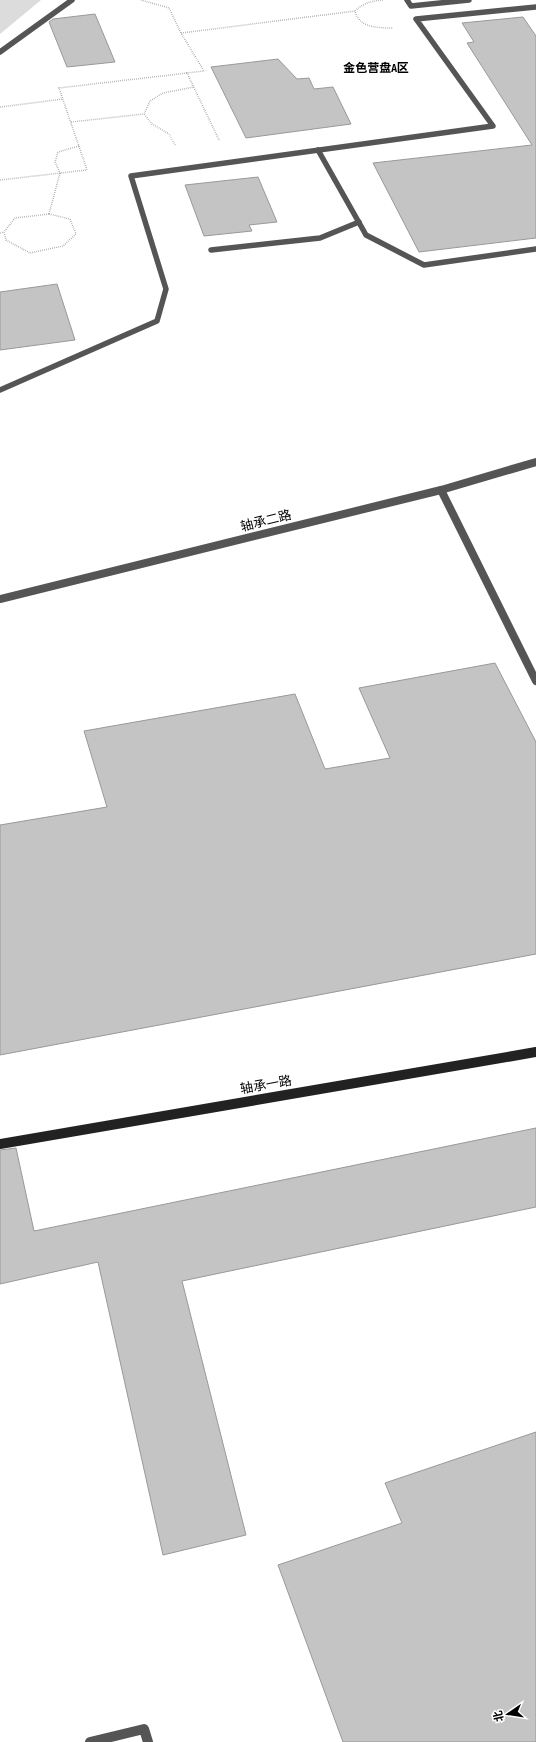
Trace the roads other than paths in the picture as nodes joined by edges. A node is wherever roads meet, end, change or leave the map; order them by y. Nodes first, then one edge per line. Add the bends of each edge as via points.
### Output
1 (72, 0) edge
2 (407, 0) edge
3 (469, 0) edge
4 (536, 7) edge
5 (0, 52) edge
6 (318, 150) junction
7 (359, 222) junction
8 (536, 249) edge
9 (211, 250) dead end
10 (0, 390) edge
11 (536, 462) edge
12 (441, 490) junction
13 (0, 600) edge
14 (536, 681) edge
15 (536, 1052) edge
16 (0, 1144) edge
17 (90, 1742) edge
18 (148, 1742) edge

1 - 5 street
2 - 3 street via 411,6
4 - 6 street via 416,19 493,126
6 - 7 street
6 - 10 street via 131,176 166,289 157,321
7 - 8 street via 366,235 424,265
7 - 9 street via 320,238
11 - 12 street, 轴承二路
12 - 13 street, 轴承二路
12 - 14 street
15 - 16 street, 轴承一路
17 - 18 street via 144,1728

